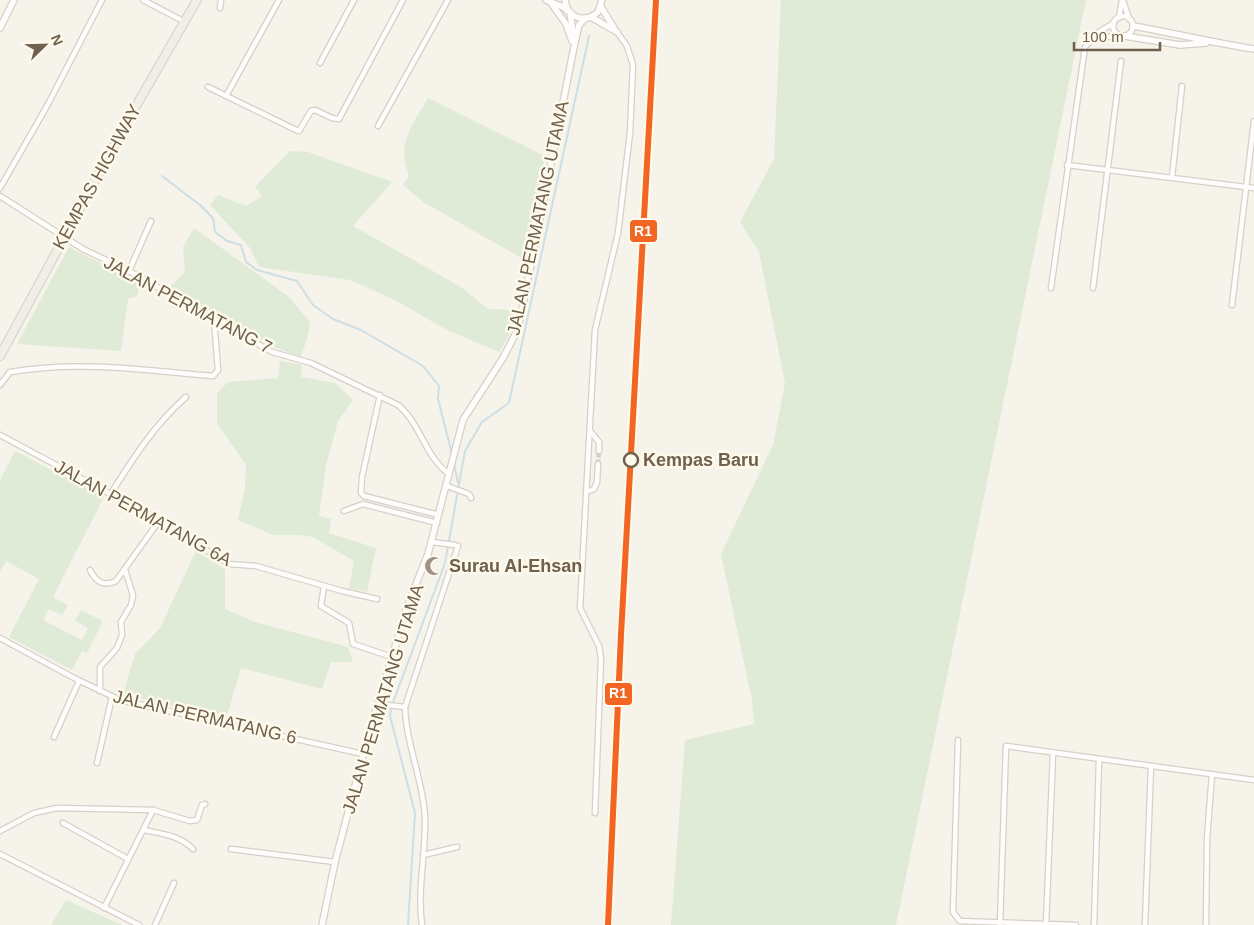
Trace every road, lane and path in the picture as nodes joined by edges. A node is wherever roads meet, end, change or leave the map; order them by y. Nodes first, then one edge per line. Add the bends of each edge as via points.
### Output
1 (14, 0) edge
2 (102, 0) edge
3 (144, 0) edge
4 (198, 0) edge
5 (222, 0) edge
6 (279, 0) edge
7 (354, 0) edge
8 (403, 0) edge
9 (448, 0) edge
10 (565, 0) edge
11 (1122, 0) edge
12 (548, 1) edge
13 (602, 3) edge
14 (220, 8) dead end
15 (570, 13) junction
16 (588, 18) junction
17 (1119, 18) junction
18 (1129, 19) junction
19 (185, 22) junction
20 (1114, 23) junction
21 (1133, 26) junction
22 (0, 28) edge
23 (617, 32) junction
24 (1123, 36) junction
25 (1090, 38) junction
26 (1211, 43) junction
27 (574, 48) junction
28 (1254, 49) edge
29 (1121, 61) dead end
30 (320, 64) dead end
31 (1182, 86) dead end
32 (208, 87) dead end
33 (226, 96) junction
34 (1254, 121) edge
35 (378, 126) dead end
36 (1067, 166) junction
37 (1108, 170) junction
38 (1172, 177) junction
39 (1246, 187) junction
40 (0, 188) edge
41 (1254, 188) edge
42 (0, 196) edge
43 (151, 221) dead end
44 (65, 237) junction
45 (129, 271) junction
46 (1051, 288) dead end
47 (1093, 288) dead end
48 (1232, 305) dead end
49 (214, 319) junction
50 (0, 356) edge
51 (0, 385) edge
52 (380, 395) junction
53 (186, 397) dead end
54 (590, 431) junction
55 (0, 435) edge
56 (599, 450) tunnel mouth
57 (598, 464) tunnel mouth
58 (450, 471) junction
59 (450, 487) junction
60 (586, 492) junction
61 (110, 495) junction
62 (469, 495) dead end
63 (344, 512) dead end
64 (439, 515) junction
65 (159, 521) junction
66 (437, 523) junction
67 (432, 542) junction
68 (90, 570) dead end
69 (125, 570) junction
70 (324, 586) junction
71 (377, 599) dead end
72 (2, 639) edge
73 (0, 645) edge
74 (392, 657) junction
75 (79, 681) junction
76 (100, 691) junction
77 (112, 697) junction
78 (382, 705) junction
79 (403, 706) junction
80 (54, 737) dead end
81 (958, 740) dead end
82 (364, 754) junction
83 (1053, 754) junction
84 (1099, 760) junction
85 (97, 763) dead end
86 (1151, 766) junction
87 (1212, 774) junction
88 (1254, 780) edge
89 (205, 804) dead end
90 (153, 810) junction
91 (595, 813) dead end
92 (63, 823) dead end
93 (144, 830) junction
94 (0, 831) edge
95 (457, 847) dead end
96 (231, 848) dead end
97 (193, 849) dead end
98 (0, 854) edge
99 (423, 855) junction
100 (128, 859) junction
101 (336, 862) junction
102 (174, 884) dead end
103 (104, 908) junction
104 (1000, 924) edge
105 (1046, 924) edge
106 (138, 925) edge
107 (155, 925) edge
108 (322, 925) edge
109 (422, 925) edge
110 (1076, 925) edge
111 (1094, 925) edge
112 (1145, 925) edge
113 (1206, 925) edge

1 - 22 street
2 - 40 street
3 - 19 street
4 - 19 main road, KEMPAS HIGHWAY
5 - 14 street
6 - 33 street
7 - 30 street
8 - 33 street via 339,119 314,110 296,130
9 - 35 street
10 - 15 street, JALAN PERMATANG UTAMA
11 - 17 street
11 - 18 street
12 - 15 street
12 - 27 street via 566,24
13 - 16 street
13 - 23 street
15 - 16 street
15 - 27 street, JALAN PERMATANG UTAMA
16 - 23 street
16 - 27 street, JALAN PERMATANG UTAMA via 580,25
17 - 18 street
17 - 20 street
18 - 21 street
19 - 44 main road, KEMPAS HIGHWAY
20 - 24 street via 1114,29
20 - 25 street
21 - 24 street via 1131,32
21 - 26 street
23 - 54 street via 632,59 630,133 618,233 595,330
24 - 25 street
24 - 26 street via 1180,44
25 - 36 street via 1085,47
26 - 28 street
27 - 58 street, JALAN PERMATANG UTAMA via 518,329 463,420
29 - 37 street
31 - 38 street
32 - 33 street
34 - 39 street
36 - 37 street
36 - 46 street
37 - 38 street
37 - 47 street
38 - 39 street
39 - 41 street
39 - 48 street
42 - 44 street, JALAN PERMATANG 7
43 - 45 street
44 - 45 street, JALAN PERMATANG 7
44 - 50 main road, KEMPAS HIGHWAY
45 - 49 street, JALAN PERMATANG 7
49 - 51 street via 218,370 213,376 109,366 10,372
49 - 52 street, JALAN PERMATANG 7 via 272,352 310,363
52 - 58 street, JALAN PERMATANG 7 via 409,414 433,458
52 - 64 street via 360,493
53 - 61 street via 142,446
54 - 56 street via 599,442
54 - 60 street
55 - 61 street, JALAN PERMATANG 6A
57 - 60 street via 597,482
58 - 59 street, JALAN PERMATANG UTAMA
59 - 62 street
59 - 64 street, JALAN PERMATANG UTAMA
60 - 91 street via 580,608 599,646 601,659
61 - 65 street, JALAN PERMATANG 6A
63 - 66 street via 362,504
64 - 66 street, JALAN PERMATANG UTAMA
65 - 69 street
65 - 70 street, JALAN PERMATANG 6A via 229,564 256,566
66 - 67 street, JALAN PERMATANG UTAMA
67 - 74 street, JALAN PERMATANG UTAMA
67 - 79 street via 456,546
68 - 69 street via 98,582 105,584 116,581
69 - 76 street via 130,579 132,600 122,622 117,648 100,667
70 - 71 street, JALAN PERMATANG 6A
70 - 74 street via 321,606 349,623 353,644
72 - 73 street
72 - 75 street, JALAN PERMATANG 6
74 - 78 street, JALAN PERMATANG UTAMA
75 - 76 street, JALAN PERMATANG 6
75 - 80 street
76 - 77 street, JALAN PERMATANG 6
77 - 82 street, JALAN PERMATANG 6
77 - 85 street
78 - 79 street
78 - 82 street, JALAN PERMATANG UTAMA
79 - 99 street via 425,815
81 - 104 street via 953,912 960,921
82 - 101 street, JALAN PERMATANG UTAMA
83 - 84 street
83 - 104 street via 1006,746
83 - 105 street
84 - 86 street
84 - 111 street
86 - 87 street
86 - 112 street
87 - 88 street
87 - 113 street
89 - 90 street via 197,820 190,821
90 - 93 street
90 - 94 street via 57,808 34,813
92 - 100 street
93 - 97 street via 175,837
93 - 100 street
95 - 99 street
96 - 101 street
98 - 103 street
99 - 109 street
100 - 103 street
101 - 108 street, JALAN PERMATANG UTAMA
102 - 107 street
103 - 106 street
104 - 105 street
105 - 110 street

